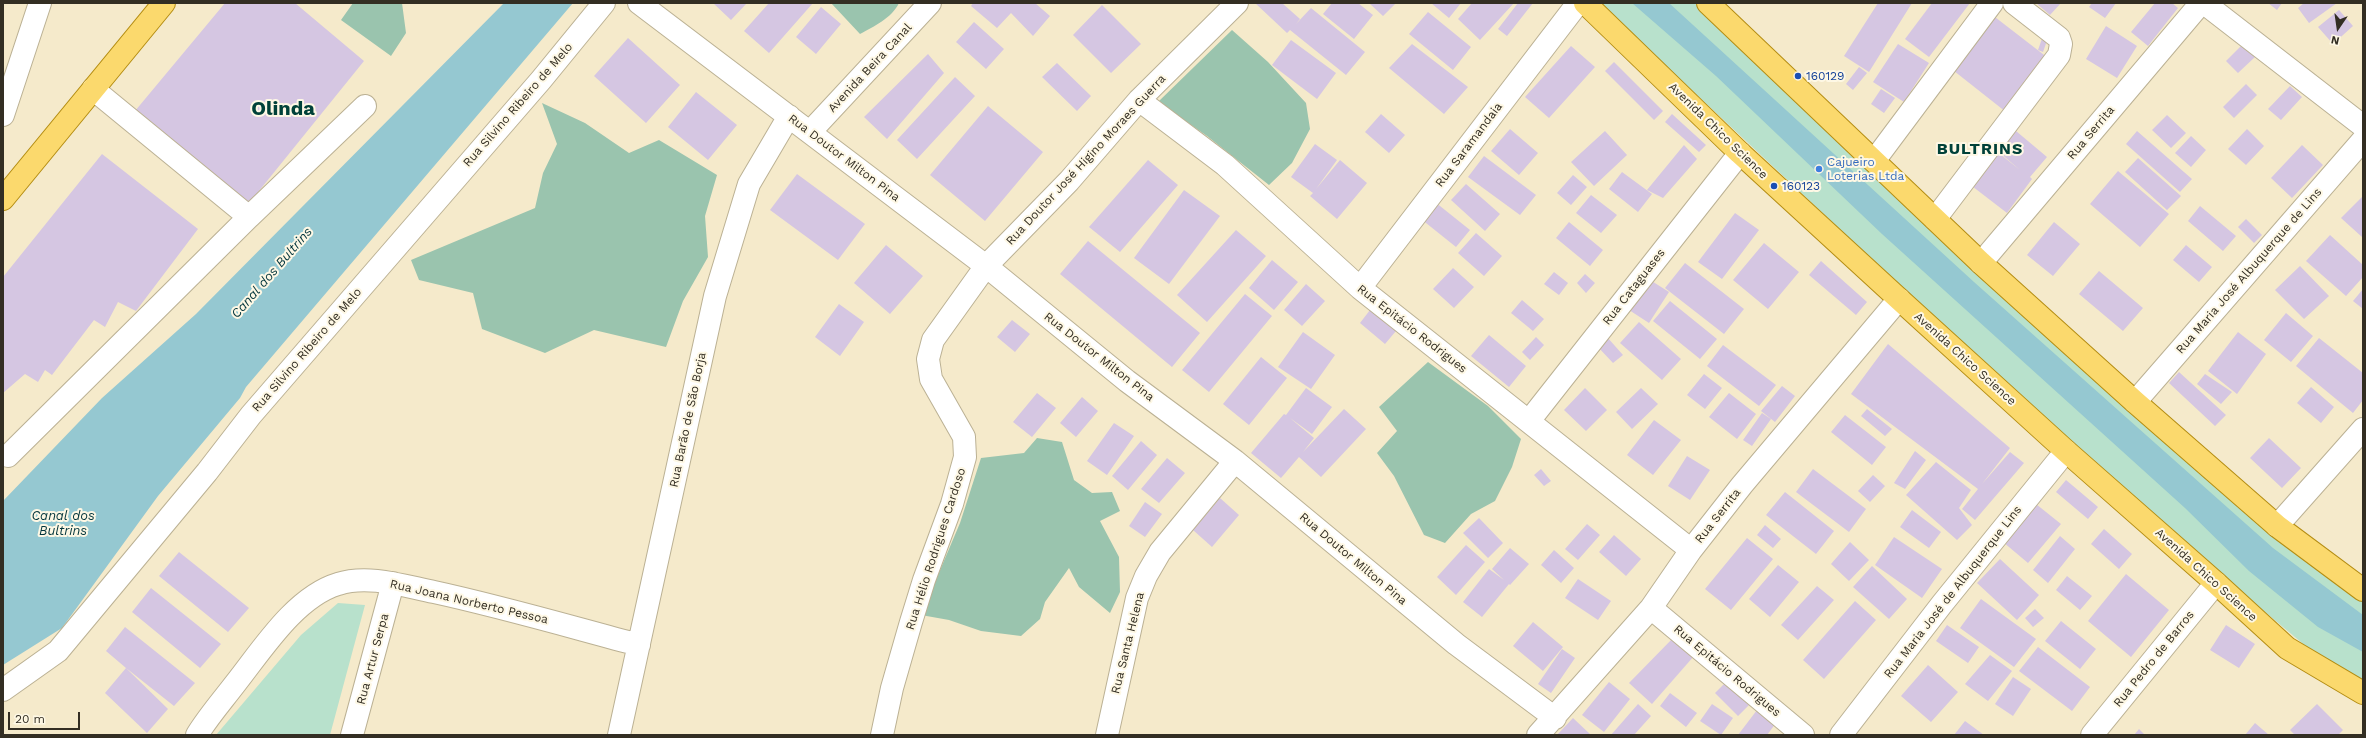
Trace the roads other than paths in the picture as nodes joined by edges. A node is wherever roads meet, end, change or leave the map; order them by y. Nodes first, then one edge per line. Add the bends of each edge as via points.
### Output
1 (40, 3) edge
2 (164, 3) edge
3 (604, 3) edge
4 (639, 3) edge
5 (930, 3) edge
6 (1237, 3) edge
7 (1578, 3) edge
8 (1584, 3) edge
9 (1708, 3) edge
10 (1992, 3) edge
11 (2014, 3) edge
12 (2201, 3) edge
13 (2204, 3) edge
14 (93, 89) junction
15 (1139, 100) junction
16 (365, 106) dead end
17 (3, 114) edge
18 (789, 116) junction
19 (2363, 126) edge
20 (810, 132) junction
21 (2363, 140) edge
22 (1740, 153) junction
23 (1874, 161) junction
24 (3, 199) edge
25 (249, 217) junction
26 (1935, 219) junction
27 (1981, 263) junction
28 (986, 266) junction
29 (1360, 288) junction
30 (1899, 299) junction
31 (2135, 402) junction
32 (1529, 421) junction
33 (2363, 429) edge
34 (2066, 451) junction
35 (8, 456) dead end
36 (1235, 461) junction
37 (2277, 526) junction
38 (1691, 550) junction
39 (2216, 583) junction
40 (393, 584) junction
41 (2363, 590) edge
42 (1651, 608) junction
43 (639, 645) junction
44 (3, 690) edge
45 (2363, 693) edge
46 (1554, 718) junction
47 (197, 735) edge
48 (352, 735) edge
49 (619, 735) edge
50 (882, 735) edge
51 (1106, 735) edge
52 (1538, 735) edge
53 (1803, 735) edge
54 (1842, 735) edge
55 (2092, 735) edge

1 - 17 street
2 - 14 main road
3 - 44 street, Rua Silvino Ribeiro de Melo via 542,80 251,415 207,472 58,651
4 - 18 street, Rua Doutor Milton Pina
5 - 20 street, Avenida Beira Canal
6 - 15 street, Rua Doutor José Higino Moraes Guerra
7 - 29 street, Rua Saramandaia
8 - 22 main road, Avenida Chico Science
9 - 23 main road
10 - 23 street
11 - 26 street via 2059,38 2059,55
12 - 27 street, Rua Serrita
13 - 19 street
14 - 24 main road
14 - 25 street
15 - 28 street, Rua Doutor José Higino Moraes Guerra via 1069,181
15 - 29 street, Rua Epitácio Rodrigues via 1225,165
16 - 25 street
18 - 20 street, Rua Doutor Milton Pina
18 - 43 street, Rua Barão de São Borja via 749,184 725,259
20 - 28 street, Rua Doutor Milton Pina
21 - 31 street, Rua Maria José Albuquerque de Lins
22 - 30 main road, Avenida Chico Science
22 - 32 street, Rua Cataguases
23 - 26 main road
25 - 35 street
26 - 27 main road
27 - 31 main road
28 - 36 street, Rua Doutor Milton Pina via 1127,381
28 - 50 street, Rua Hélio Rodrigues Cardoso via 938,333 928,360 931,379 964,437 965,457 952,504 910,622
29 - 32 street, Rua Epitácio Rodrigues
30 - 34 main road, Avenida Chico Science
30 - 38 street, Rua Serrita via 1742,485
31 - 37 main road
32 - 38 street, Rua Epitácio Rodrigues
33 - 37 street
34 - 39 main road, Avenida Chico Science
34 - 54 street, Rua Maria José de Albuquerque Lins via 1942,604
36 - 46 street, Rua Doutor Milton Pina via 1456,644
36 - 51 street, Rua Santa Helena via 1160,552 1146,576 1137,598
37 - 41 main road
38 - 42 street, Rua Serrita
39 - 45 main road, Avenida Chico Science via 2287,648
39 - 55 street, Rua Pedro de Barros
40 - 43 street, Rua Joana Norberto Pessoa via 501,608
40 - 47 street, Rua Joana Norberto Pessoa via 346,582 327,588 309,598 270,640
40 - 48 street, Rua Artur Serpa
42 - 46 street, Rua Serrita
42 - 53 street, Rua Epitácio Rodrigues
43 - 49 street, Rua Barão de São Borja
46 - 52 street, Rua Serrita

